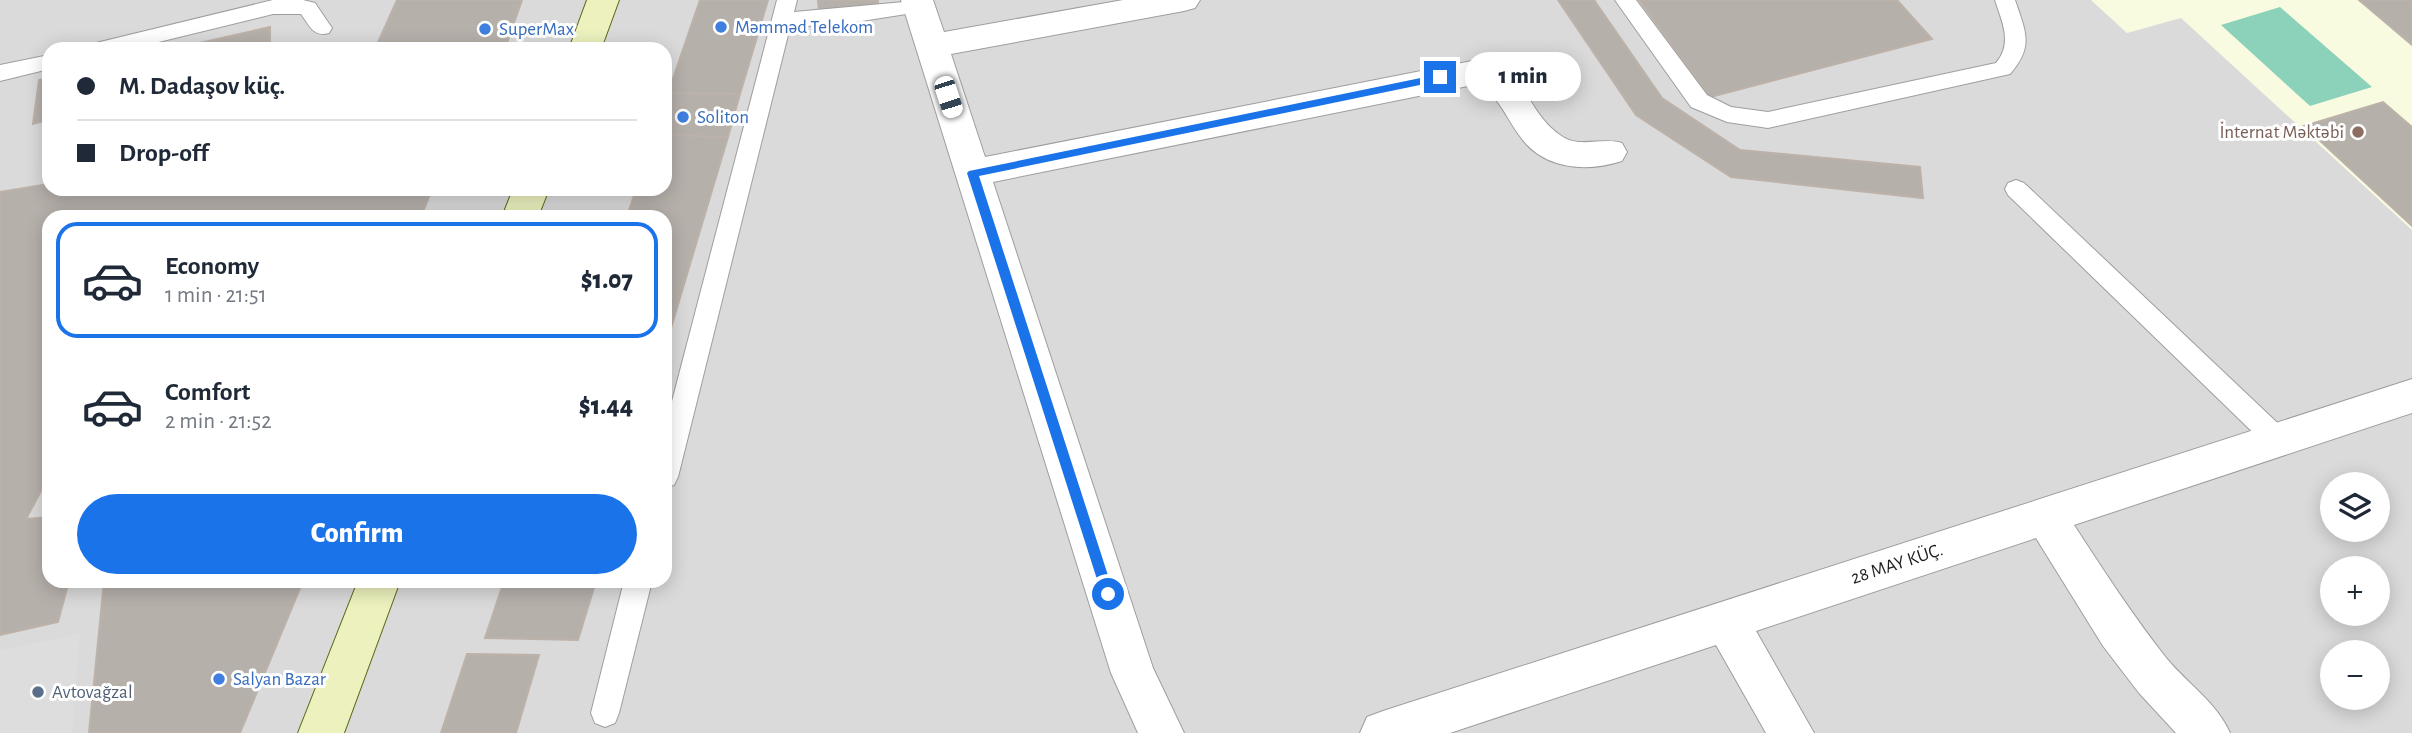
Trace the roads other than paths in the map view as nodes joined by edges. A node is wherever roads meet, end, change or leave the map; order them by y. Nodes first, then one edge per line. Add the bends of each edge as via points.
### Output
1 (603, 0) edge
2 (1184, 0) edge
3 (1625, 0) edge
4 (2005, 0) edge
5 (918, 3) edge
6 (243, 7) edge
7 (785, 10) edge
8 (322, 28) dead end
9 (124, 42) edge
10 (587, 42) edge
11 (932, 46) junction
12 (42, 63) edge
13 (0, 74) edge
14 (1609, 152) dead end
15 (972, 173) junction
16 (2016, 189) dead end
17 (2412, 396) edge
18 (2278, 440) junction
19 (672, 450) edge
20 (2045, 516) junction
21 (376, 588) edge
22 (636, 588) edge
23 (1725, 620) junction
24 (605, 713) dead end
25 (321, 733) edge
26 (1161, 733) edge
27 (1383, 733) edge
28 (1791, 733) edge
29 (2207, 733) edge

1 - 10 street
2 - 11 street
3 - 4 lane via 1699,101 1727,114 1769,120 2003,69 2014,56 2017,38
5 - 7 lane via 849,16
5 - 11 street
6 - 8 lane via 307,8
6 - 9 lane
7 - 19 lane
11 - 15 street
12 - 13 lane
14 - 15 street via 1569,154 1551,149 1538,138 1507,88 1482,71
15 - 26 street via 1133,673
16 - 18 lane
17 - 18 street, 28 MAY KÜÇ.
18 - 20 street, 28 MAY KÜÇ.
20 - 23 street, 28 MAY KÜÇ.
20 - 29 street via 2118,631
21 - 25 street
22 - 24 lane
23 - 27 street, 28 MAY KÜÇ.
23 - 28 street

